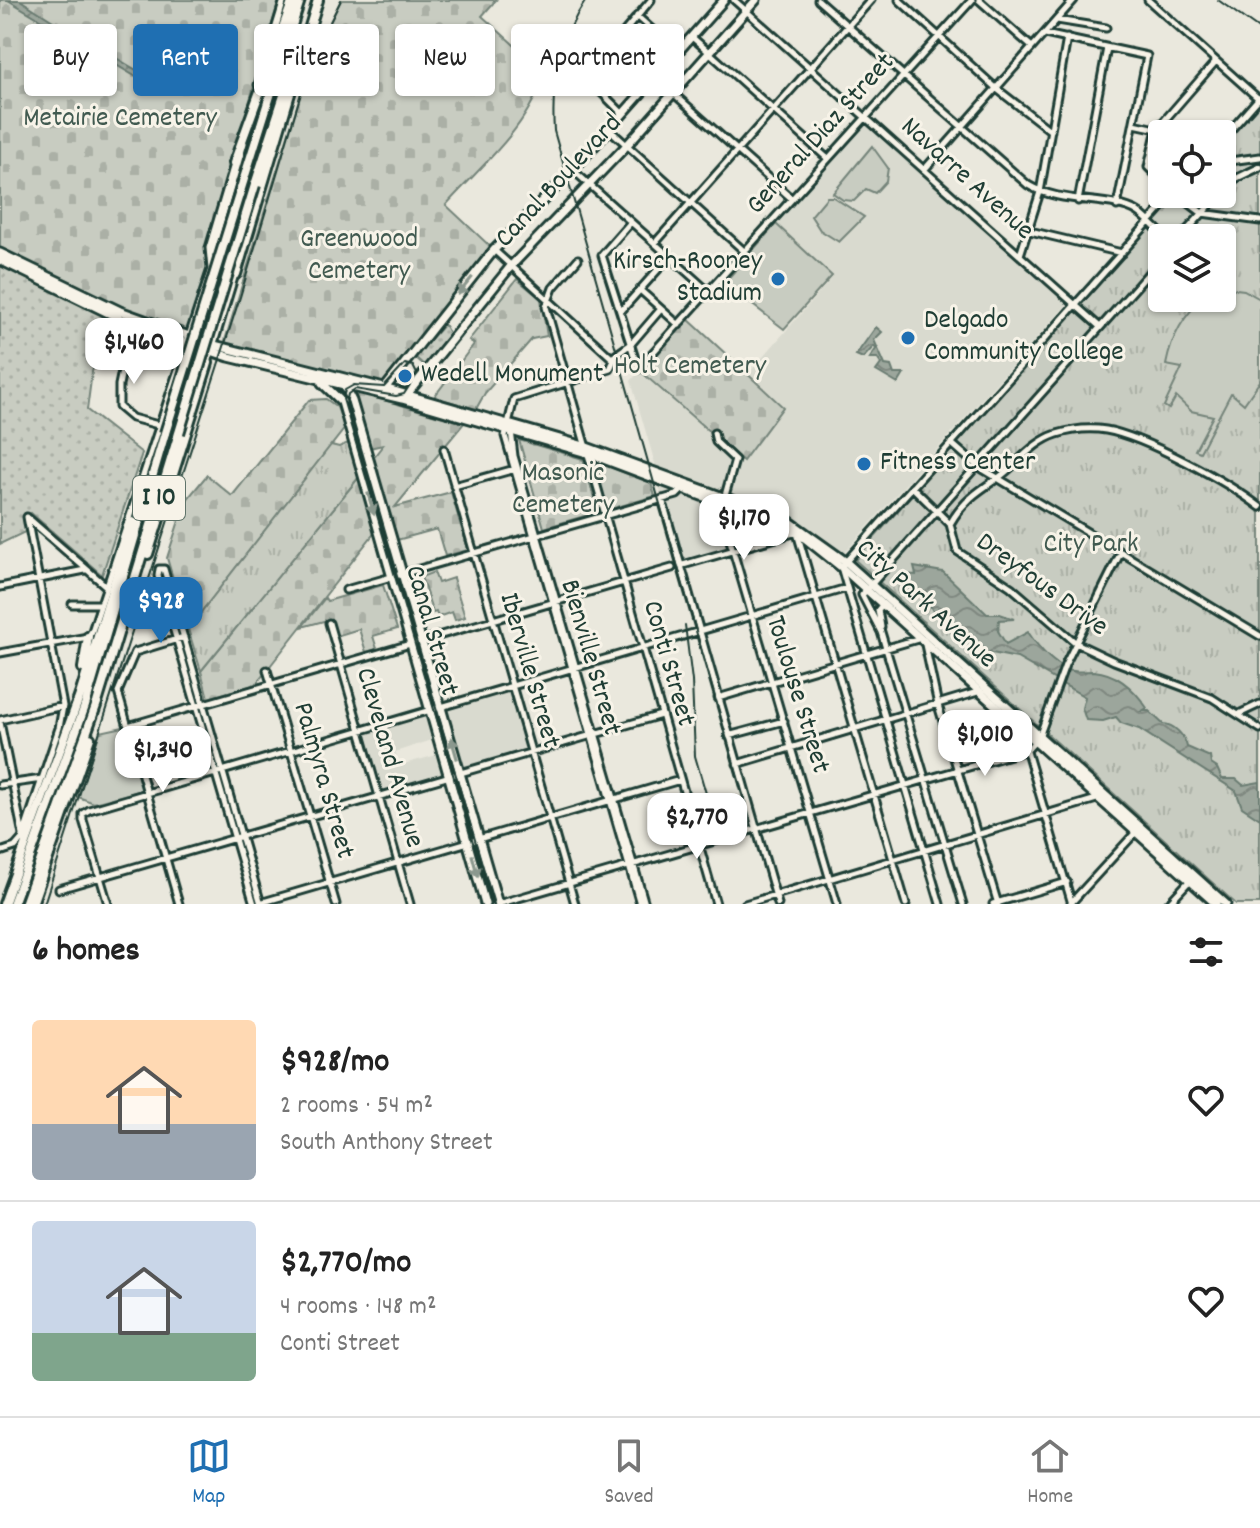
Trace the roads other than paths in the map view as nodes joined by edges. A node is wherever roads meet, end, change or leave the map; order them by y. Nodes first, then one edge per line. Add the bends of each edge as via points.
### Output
1 (284, 0) edge
2 (293, 0) edge
3 (300, 0) edge
4 (317, 0) edge
5 (651, 0) edge
6 (724, 0) edge
7 (734, 0) edge
8 (756, 0) edge
9 (818, 0) edge
10 (871, 0) edge
11 (899, 0) edge
12 (972, 0) edge
13 (979, 0) edge
14 (1063, 0) edge
15 (1148, 0) edge
16 (1071, 3) edge
17 (747, 11) junction
18 (637, 16) junction
19 (1056, 20) junction
20 (646, 24) edge
21 (848, 26) junction
22 (1106, 28) dead end
23 (1045, 34) junction
24 (939, 36) junction
25 (692, 37) junction
26 (1067, 38) junction
27 (684, 46) edge
28 (1032, 48) junction
29 (1107, 48) junction
30 (709, 52) junction
31 (1216, 61) junction
32 (810, 68) junction
33 (903, 76) junction
34 (684, 80) edge
35 (997, 89) junction
36 (639, 96) edge
37 (670, 96) edge
38 (676, 96) edge
39 (1259, 99) edge
40 (773, 110) junction
41 (623, 114) junction
42 (866, 118) junction
43 (1165, 120) edge
44 (1134, 124) junction
45 (1236, 124) edge
46 (245, 126) junction
47 (1148, 127) edge
48 (962, 128) junction
49 (609, 129) junction
50 (1051, 131) junction
51 (244, 139) junction
52 (627, 145) junction
53 (737, 150) junction
54 (1260, 157) edge
55 (828, 159) junction
56 (1236, 160) edge
57 (234, 163) junction
58 (1260, 167) edge
59 (573, 170) junction
60 (924, 170) junction
61 (1236, 179) edge
62 (589, 185) junction
63 (1040, 192) junction
64 (792, 199) junction
65 (1078, 201) junction
66 (691, 202) junction
67 (1117, 206) junction
68 (1162, 208) edge
69 (1195, 208) edge
70 (1207, 208) edge
71 (1202, 213) junction
72 (1260, 221) edge
73 (631, 222) junction
74 (1149, 222) junction
75 (1192, 224) edge
76 (1030, 231) junction
77 (655, 243) junction
78 (494, 250) junction
79 (744, 251) junction
80 (0, 253) edge
81 (1122, 253) junction
82 (1020, 255) junction
83 (670, 256) junction
84 (578, 259) dead end
85 (0, 260) edge
86 (215, 263) junction
87 (511, 266) junction
88 (236, 274) junction
89 (1148, 274) edge
90 (640, 290) junction
91 (708, 291) junction
92 (546, 299) junction
93 (1075, 304) junction
94 (661, 309) junction
95 (620, 312) junction
96 (134, 321) junction
97 (193, 323) junction
98 (679, 325) junction
99 (1100, 327) junction
100 (218, 331) junction
101 (129, 337) dead end
102 (187, 340) junction
103 (631, 344) junction
104 (213, 348) junction
105 (181, 356) junction
106 (613, 357) junction
107 (208, 363) junction
108 (335, 378) junction
109 (318, 380) junction
110 (566, 382) junction
111 (345, 386) junction
112 (358, 386) junction
113 (382, 391) junction
114 (404, 397) junction
115 (352, 401) junction
116 (342, 402) junction
117 (158, 425) junction
118 (510, 429) junction
119 (714, 433) dead end
120 (951, 443) junction
121 (444, 449) dead end
122 (585, 450) junction
123 (367, 453) junction
124 (357, 456) junction
125 (976, 465) junction
126 (517, 468) junction
127 (998, 478) junction
128 (150, 485) junction
129 (454, 486) junction
130 (912, 487) junction
131 (683, 489) junction
132 (662, 499) junction
133 (722, 500) junction
134 (1260, 507) edge
135 (935, 510) junction
136 (604, 516) junction
137 (950, 524) junction
138 (797, 529) junction
139 (536, 536) junction
140 (733, 550) junction
141 (1121, 552) junction
142 (474, 554) junction
143 (139, 563) junction
144 (683, 565) junction
145 (844, 566) junction
146 (672, 568) dead end
147 (87, 569) junction
148 (403, 574) junction
149 (391, 577) junction
150 (39, 579) junction
151 (622, 583) junction
152 (867, 586) junction
153 (0, 587) edge
154 (107, 587) junction
155 (847, 588) junction
156 (346, 590) dead end
157 (816, 598) junction
158 (555, 603) junction
159 (72, 604) dead end
160 (101, 604) junction
161 (882, 605) junction
162 (175, 608) junction
163 (167, 610) junction
164 (752, 618) junction
165 (493, 620) junction
166 (329, 623) dead end
167 (700, 632) junction
168 (881, 632) junction
169 (1260, 636) edge
170 (88, 637) junction
171 (184, 637) junction
172 (923, 638) junction
173 (175, 640) junction
174 (424, 640) junction
175 (51, 642) junction
176 (1076, 643) junction
177 (411, 644) junction
178 (642, 649) junction
179 (886, 649) junction
180 (0, 653) edge
181 (866, 655) junction
182 (429, 659) junction
183 (416, 663) junction
184 (836, 664) junction
185 (340, 665) junction
186 (575, 669) junction
187 (267, 670) dead end
188 (773, 683) junction
189 (274, 684) junction
190 (512, 687) junction
191 (982, 690) junction
192 (718, 698) junction
193 (97, 703) junction
194 (204, 704) junction
195 (1260, 704) edge
196 (938, 705) junction
197 (63, 706) junction
198 (196, 706) junction
199 (443, 707) junction
200 (430, 711) junction
201 (907, 714) junction
202 (1240, 714) junction
203 (662, 715) junction
204 (885, 720) junction
205 (0, 721) edge
206 (784, 721) junction
207 (128, 726) junction
208 (1020, 727) junction
209 (855, 729) junction
210 (1260, 729) edge
211 (360, 731) junction
212 (594, 734) junction
213 (728, 736) junction
214 (65, 739) junction
215 (1038, 740) junction
216 (792, 747) junction
217 (293, 750) junction
218 (1027, 750) junction
219 (531, 752) junction
220 (737, 764) junction
221 (219, 771) junction
222 (958, 771) junction
223 (461, 773) junction
224 (449, 776) junction
225 (42, 779) junction
226 (680, 780) junction
227 (926, 780) junction
228 (10, 783) junction
229 (0, 785) edge
230 (905, 786) junction
231 (147, 793) junction
232 (874, 795) junction
233 (378, 796) junction
234 (1101, 796) junction
235 (612, 800) junction
236 (470, 806) junction
237 (459, 810) junction
238 (810, 814) junction
239 (1048, 815) junction
240 (311, 816) junction
241 (550, 818) junction
242 (756, 829) junction
243 (1139, 830) junction
244 (23, 836) junction
245 (977, 836) junction
246 (238, 837) junction
247 (479, 838) junction
248 (468, 841) junction
249 (699, 845) junction
250 (945, 845) junction
251 (924, 851) junction
252 (0, 852) edge
253 (166, 859) junction
254 (893, 861) junction
255 (397, 863) junction
256 (632, 866) junction
257 (101, 878) junction
258 (1192, 878) junction
259 (829, 879) junction
260 (330, 882) junction
261 (1067, 882) junction
262 (569, 884) junction
263 (59, 889) dead end
264 (775, 895) junction
265 (996, 903) edge
266 (4, 904) edge
267 (13, 904) edge
268 (25, 904) edge
269 (34, 904) edge
270 (108, 904) edge
271 (179, 904) edge
272 (258, 904) edge
273 (336, 904) edge
274 (410, 904) edge
275 (485, 904) edge
276 (498, 904) edge
277 (575, 904) edge
278 (642, 904) edge
279 (716, 904) edge
280 (745, 904) edge
281 (778, 904) edge
282 (837, 904) edge
283 (906, 904) edge
284 (940, 904) edge
285 (963, 904) edge
286 (1072, 904) edge
287 (1168, 904) edge
288 (1216, 904) edge
289 (1226, 904) edge

1 - 46 street
2 - 51 highway
3 - 128 highway, I 10, bridge
4 - 88 highway
4 - 143 highway, I 10, bridge
5 - 18 street
6 - 25 main road, Canal Boulevard
7 - 17 street, Navarre Avenue
8 - 17 main road, Canal Boulevard
9 - 21 street
10 - 21 street
11 - 24 street
12 - 24 street, General Diaz Street
13 - 28 street
14 - 16 street
15 - 31 street
16 - 19 street
17 - 30 main road, Canal Boulevard
17 - 32 street, Navarre Avenue
18 - 20 street
18 - 41 street via 592,70 595,86
19 - 22 street
19 - 23 street
21 - 32 street
21 - 33 street
23 - 26 street
23 - 28 street
24 - 33 street, General Diaz Street
24 - 35 street
25 - 27 main road, Canal Boulevard
25 - 30 street
26 - 29 street
26 - 50 street
28 - 35 street
29 - 44 street via 1147,56
29 - 65 street
30 - 34 main road, Canal Boulevard
30 - 40 street
31 - 39 street
31 - 43 street
32 - 40 street
32 - 42 street, Navarre Avenue
33 - 42 street, General Diaz Street
33 - 48 street
35 - 48 street
35 - 50 street
36 - 41 main road, Canal Boulevard
37 - 52 main road, Canal Boulevard
38 - 53 street
39 - 45 street
40 - 53 street
40 - 55 street
41 - 49 main road, Canal Boulevard
42 - 55 street, General Diaz Street
42 - 60 street, Navarre Avenue
44 - 47 street
44 - 67 street
46 - 51 street
46 - 57 street
48 - 60 street
48 - 63 street
49 - 52 street
49 - 59 main road, Canal Boulevard
50 - 63 street
51 - 57 highway
51 - 86 street via 212,250
52 - 62 main road, Canal Boulevard
52 - 66 street
53 - 64 street
53 - 66 street
54 - 56 street
55 - 64 street, General Diaz Street
57 - 86 street via 209,248
58 - 61 street
59 - 62 street
59 - 78 main road, Canal Boulevard
60 - 82 street, Navarre Avenue
62 - 73 street
62 - 87 main road, Canal Boulevard
63 - 65 street
63 - 76 street
64 - 79 street, General Diaz Street
65 - 67 street
66 - 77 street
66 - 79 street
67 - 74 street via 1136,211
68 - 74 street
69 - 71 street
70 - 71 street
71 - 72 street
71 - 75 street
73 - 77 street
73 - 95 street via 602,255
74 - 81 street
76 - 81 street
76 - 82 street
77 - 83 street
78 - 87 street
78 -> 113 main road, Canal Boulevard
79 - 91 street, General Diaz Street
80 - 96 main road
81 - 93 street
82 - 93 street, Navarre Avenue
83 - 90 street
83 - 91 street
84 - 92 street
85 - 96 main road
86 - 88 street via 233,266
86 - 97 street
87 - 92 street
87 - 114 main road, Canal Boulevard
88 - 100 street
89 - 99 street
90 - 94 street
90 - 95 street
91 - 98 street, General Diaz Street
92 - 106 street
92 - 110 street, Conti Street
93 - 99 street, Navarre Avenue
93 - 120 street
94 - 98 street
94 - 103 street
95 - 103 street
96 - 102 main road
97 - 100 street
97 - 102 street
98 - 103 street, General Diaz Street via 638,369
99 - 125 street
100 - 104 street
101 - 117 street via 119,407 132,418
102 - 104 main road
102 - 105 street
103 - 106 street
104 - 107 street
104 - 108 main road, City Park Avenue
104 - 109 main road
105 - 107 street
105 - 117 street
106 - 110 street via 610,369
107 - 143 highway via 162,513 147,556
108 - 111 main road
108 - 112 main road, City Park Avenue
109 - 111 main road
109 - 116 main road
110 - 118 street via 519,396 510,406
110 - 122 street, Conti Street
111 - 112 main road
111 - 115 main road, Canal Street
111 - 116 main road
112 - 113 main road, City Park Avenue
112 - 115 main road
113 - 114 main road, City Park Avenue
114 - 118 main road, City Park Avenue
115 - 123 main road, Canal Street
116 - 124 main road, Canal Street
117 - 154 street
118 - 122 main road, City Park Avenue
118 - 122 main road, City Park Avenue
118 - 126 street, Bienville Street
118 - 126 street, Bienville Street
119 - 133 street via 736,465
120 - 125 street
120 - 130 street
121 - 129 street, Iberville Street
122 - 131 main road, City Park Avenue
122 - 133 main road, City Park Avenue
122 - 136 street, Conti Street
123 - 124 main road
123 - 148 main road, Canal Street
124 -> 149 main road, Canal Street
125 - 127 street
125 - 135 street
126 - 129 street
126 - 139 street, Bienville Street
127 - 134 street via 1055,434 1090,428 1134,438
127 - 137 street via 970,496
127 - 141 street
128 - 214 highway via 144,489
128 - 267 highway, I 10 via 85,706
129 - 142 street, Iberville Street
130 - 135 street, Dreyfous Drive
130 - 145 street
131 - 132 street
131 - 133 main road, City Park Avenue
132 - 136 street
132 - 144 street
133 - 138 main road, City Park Avenue
133 - 140 street, Toulouse Street
135 - 137 street, Dreyfous Drive
135 - 152 street
136 - 139 street
136 - 151 street, Conti Street
137 - 176 street, Dreyfous Drive via 961,555 1011,587
138 - 140 street
138 - 145 main road, City Park Avenue
138 - 157 street
139 - 142 street
139 - 158 street, Bienville Street
140 - 144 street
140 - 164 street, Toulouse Street
141 - 169 street
141 - 176 street
142 - 148 street
142 - 165 street, Iberville Street
143 - 193 highway, I 10
144 - 167 street
145 - 152 main road, City Park Avenue
145 - 155 street
146 - 151 street
147 - 150 street
147 - 150 street via 27,517
147 - 154 street
148 - 149 street
148 - 174 main road, Canal Street
149 - 156 street
149 - 177 main road, Canal Street
150 - 153 street
150 - 175 street
151 - 158 street
151 - 178 street, Conti Street
152 - 161 main road, City Park Avenue
152 - 168 street via 863,602
152 - 172 main road, City Park Avenue
154 - 160 street
155 - 157 street
155 - 181 street
157 - 164 street
157 - 184 street
158 - 165 street
158 - 186 street, Bienville Street
159 - 160 street
160 - 170 street
161 - 168 street
161 - 172 main road, City Park Avenue
162 - 163 street
162 - 163 street via 164,569 159,569
162 - 171 street
163 - 173 street
164 - 167 street
164 - 188 street, Toulouse Street
165 - 174 street
165 - 190 street, Iberville Street
166 - 185 street, Cleveland Avenue
167 - 178 street
167 - 192 street
168 - 179 street
170 - 175 street
170 - 214 highway
171 - 173 street
171 - 194 street
172 - 179 street
172 - 191 main road, City Park Avenue
172 - 196 street
173 - 198 street
173 - 207 street via 135,652 118,692
174 - 177 street
174 - 182 main road, Canal Street
175 - 180 street
175 - 197 street
176 - 202 street, Dreyfous Drive via 1193,689
176 - 215 street
177 - 183 main road, Canal Street
177 - 185 street
178 - 186 street
178 - 203 street, Conti Street
179 - 181 street
179 - 201 street
181 - 184 street
181 - 204 street
182 - 183 main road
182 - 199 main road, Canal Street
183 - 200 main road, Canal Street
184 - 188 street
184 - 209 street
185 - 189 street
185 - 211 street, Cleveland Avenue
186 - 190 street
186 - 212 street, Bienville Street
187 - 189 street, Palmyra Street
188 - 192 street
188 - 206 street, Toulouse Street
189 - 194 street
189 - 217 street, Palmyra Street
190 - 199 street
190 - 219 street, Iberville Street
191 - 196 street
191 - 208 main road, City Park Avenue
191 - 215 main road, City Park Avenue
192 - 213 street
193 - 268 highway, I 10
193 - 269 highway
194 - 198 street
194 - 221 street
195 - 202 street
196 - 201 street
196 - 222 street
197 - 205 street
197 - 225 street
198 - 207 street
198 - 221 street
199 - 200 street
223 -> 199 main road, Canal Street
200 - 211 street
200 - 224 main road, Canal Street
201 - 204 street
201 - 227 street
202 - 210 street, Dreyfous Drive
203 - 212 street
203 - 226 street, Conti Street
204 - 209 street
204 - 230 street
205 - 228 street
206 - 213 street
206 - 216 street, Toulouse Street
207 - 231 street
208 - 215 main road, City Park Avenue
208 - 218 street
209 - 216 street
209 - 232 street
211 - 217 street
211 - 233 street, Cleveland Avenue
212 - 219 street
212 - 235 street, Bienville Street
213 - 220 street
214 - 266 highway
215 - 218 street
215 - 234 main road, City Park Avenue
216 - 220 street
216 - 238 street, Toulouse Street
217 - 221 street
217 - 240 street, Palmyra Street
218 - 222 street
218 - 239 street
219 - 223 street
219 - 241 street, Iberville Street
220 - 242 street
221 - 231 street
221 - 246 street
222 - 227 street
222 - 245 street
223 - 224 street
223 - 236 main road, Canal Street
224 - 233 street
224 - 237 main road, Canal Street
225 - 228 street
225 - 244 street
226 - 235 street
226 - 249 street, Conti Street
227 - 230 street
227 - 250 street
228 - 229 street
228 - 244 street
230 - 232 street
230 - 251 street
231 - 253 street
231 - 257 street via 83,814
232 - 238 street
232 - 254 street
233 - 240 street
233 - 255 street, Cleveland Avenue
234 - 239 street
234 - 243 main road, City Park Avenue
235 - 241 street
235 - 256 street, Bienville Street
236 - 237 main road
236 - 247 main road, Canal Street
237 - 248 main road, Canal Street
238 - 242 street
238 - 259 street, Toulouse Street
239 - 245 street
239 - 261 street
240 - 246 street
240 - 260 street, Palmyra Street
241 - 247 street
241 - 262 street, Iberville Street
242 - 249 street
242 - 264 street
243 - 258 main road, City Park Avenue
243 - 286 street
244 - 252 street via 19,844
245 - 250 street
245 - 265 street
246 - 253 street
246 - 272 street
247 - 248 street
247 - 276 main road, Canal Street
248 - 255 street
248 -> 275 main road, Canal Street
249 - 256 street
249 - 279 street, Conti Street
250 - 251 street
250 - 285 street
251 - 254 street
251 - 284 street
253 - 257 street
253 - 271 street
254 - 259 street
254 - 283 street
255 - 260 street
255 - 274 street, Cleveland Avenue
256 - 262 street
256 - 278 street, Bienville Street
257 - 263 street
257 - 270 street
258 - 287 street
258 - 288 main road, City Park Avenue
258 - 289 main road, City Park Avenue
259 - 264 street
259 - 282 street, Toulouse Street
260 - 272 street
260 - 273 street, Palmyra Street
261 - 265 street
261 - 286 street
262 - 276 street
262 - 277 street, Iberville Street
264 - 280 street
264 - 281 street

